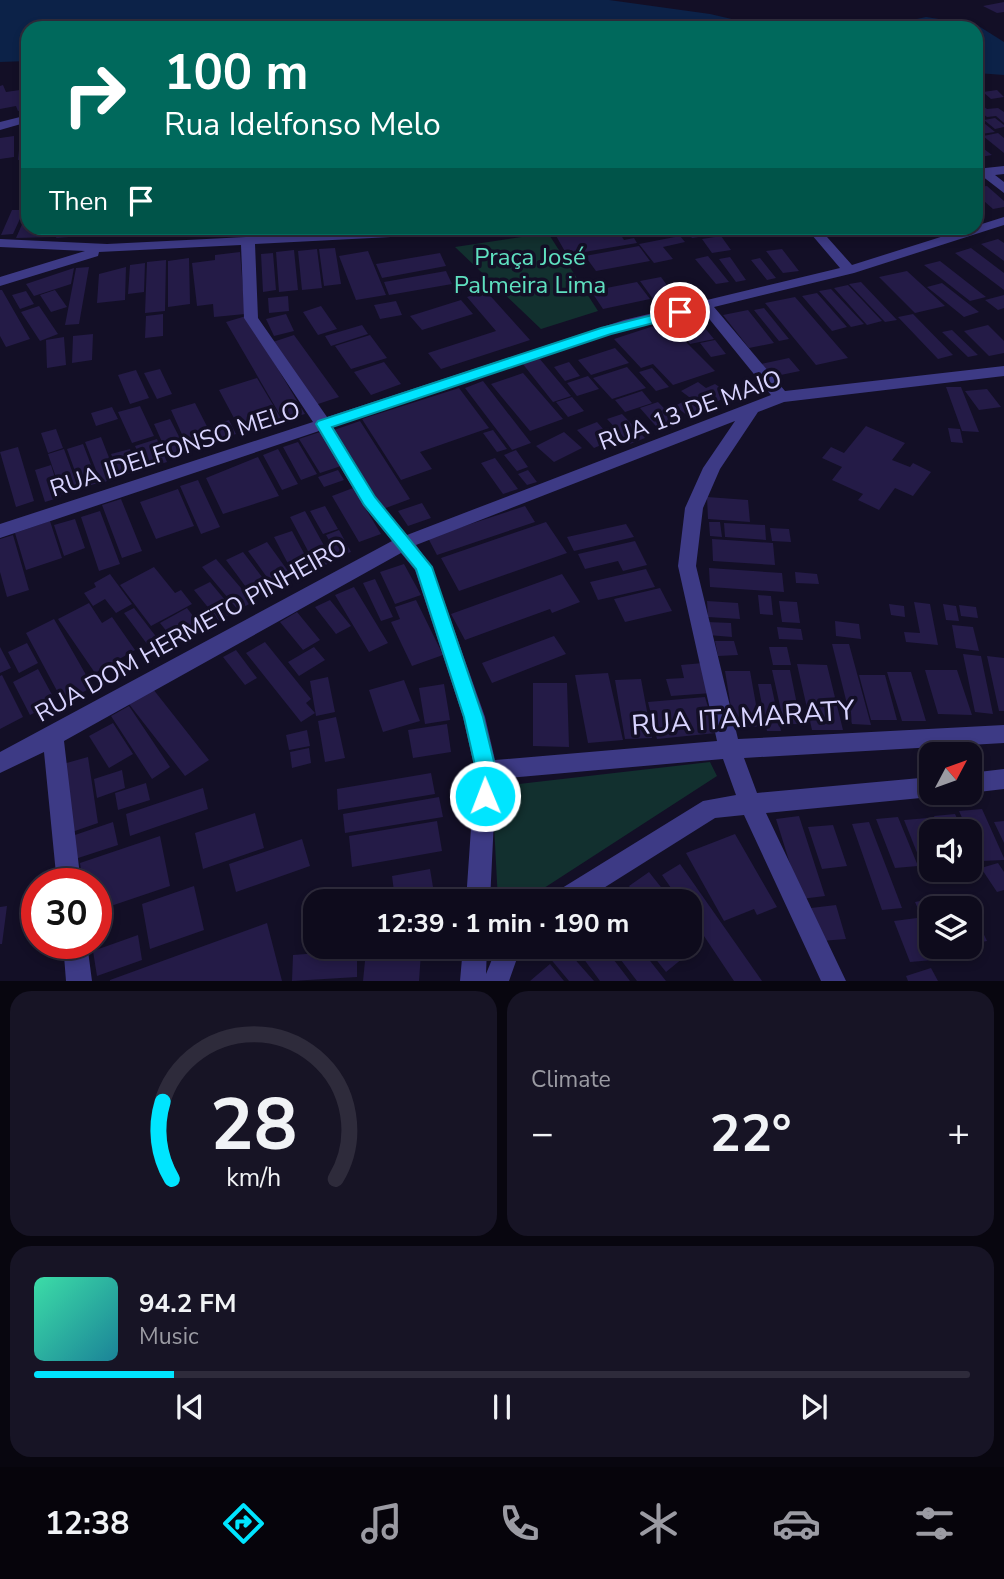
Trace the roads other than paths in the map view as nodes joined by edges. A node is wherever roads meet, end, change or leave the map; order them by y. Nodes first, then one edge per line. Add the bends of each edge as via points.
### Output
1 (21, 120) edge
2 (1, 125) edge
3 (21, 126) edge
4 (1004, 170) edge
5 (983, 173) edge
6 (983, 174) edge
7 (1004, 189) edge
8 (1004, 221) edge
9 (983, 228) edge
10 (348, 235) edge
11 (818, 235) edge
12 (960, 235) edge
13 (248, 240) junction
14 (0, 243) edge
15 (107, 248) junction
16 (849, 270) junction
17 (0, 282) edge
18 (706, 306) junction
19 (1004, 371) edge
20 (781, 397) junction
21 (751, 411) junction
22 (323, 424) junction
23 (0, 531) edge
24 (406, 542) junction
25 (1004, 734) edge
26 (53, 737) junction
27 (730, 749) junction
28 (0, 763) edge
29 (486, 770) junction
30 (1004, 779) edge
31 (982, 782) edge
32 (919, 787) edge
33 (750, 804) junction
34 (67, 868) edge
35 (479, 889) edge
36 (581, 889) edge
37 (77, 959) edge
38 (474, 959) edge
39 (504, 959) edge
40 (79, 981) edge
41 (473, 981) edge
42 (496, 981) edge
43 (834, 981) edge

1 - 2 street
2 - 3 street
4 - 5 street
6 - 7 street
8 - 9 street, RUA IDELFONSO MELO
10 - 13 street
11 - 16 street
12 - 16 street, RUA IDELFONSO MELO
13 - 15 street
13 - 22 street via 251,318
14 - 15 street
15 - 17 street
16 - 18 street, RUA IDELFONSO MELO
18 - 20 street
18 - 22 street, RUA IDELFONSO MELO via 629,323
19 - 20 street, RUA 13 DE MAIO
20 - 21 street, RUA 13 DE MAIO
21 - 24 street, RUA 13 DE MAIO
21 - 27 street via 712,468 694,508 687,566
22 - 23 street, RUA IDELFONSO MELO
22 - 24 street via 369,501
24 - 26 street, RUA DOM HERMETO PINHEIRO
24 - 29 street via 424,567 474,717
25 - 27 street, RUA ITAMARATY
26 - 28 street, RUA DOM HERMETO PINHEIRO
26 - 34 street
27 - 29 street, RUA ITAMARATY
27 - 33 street
29 - 35 street
30 - 31 street
32 - 33 street
33 - 36 street via 710,808
33 - 43 street
37 - 40 street
38 - 41 street
39 - 42 street

